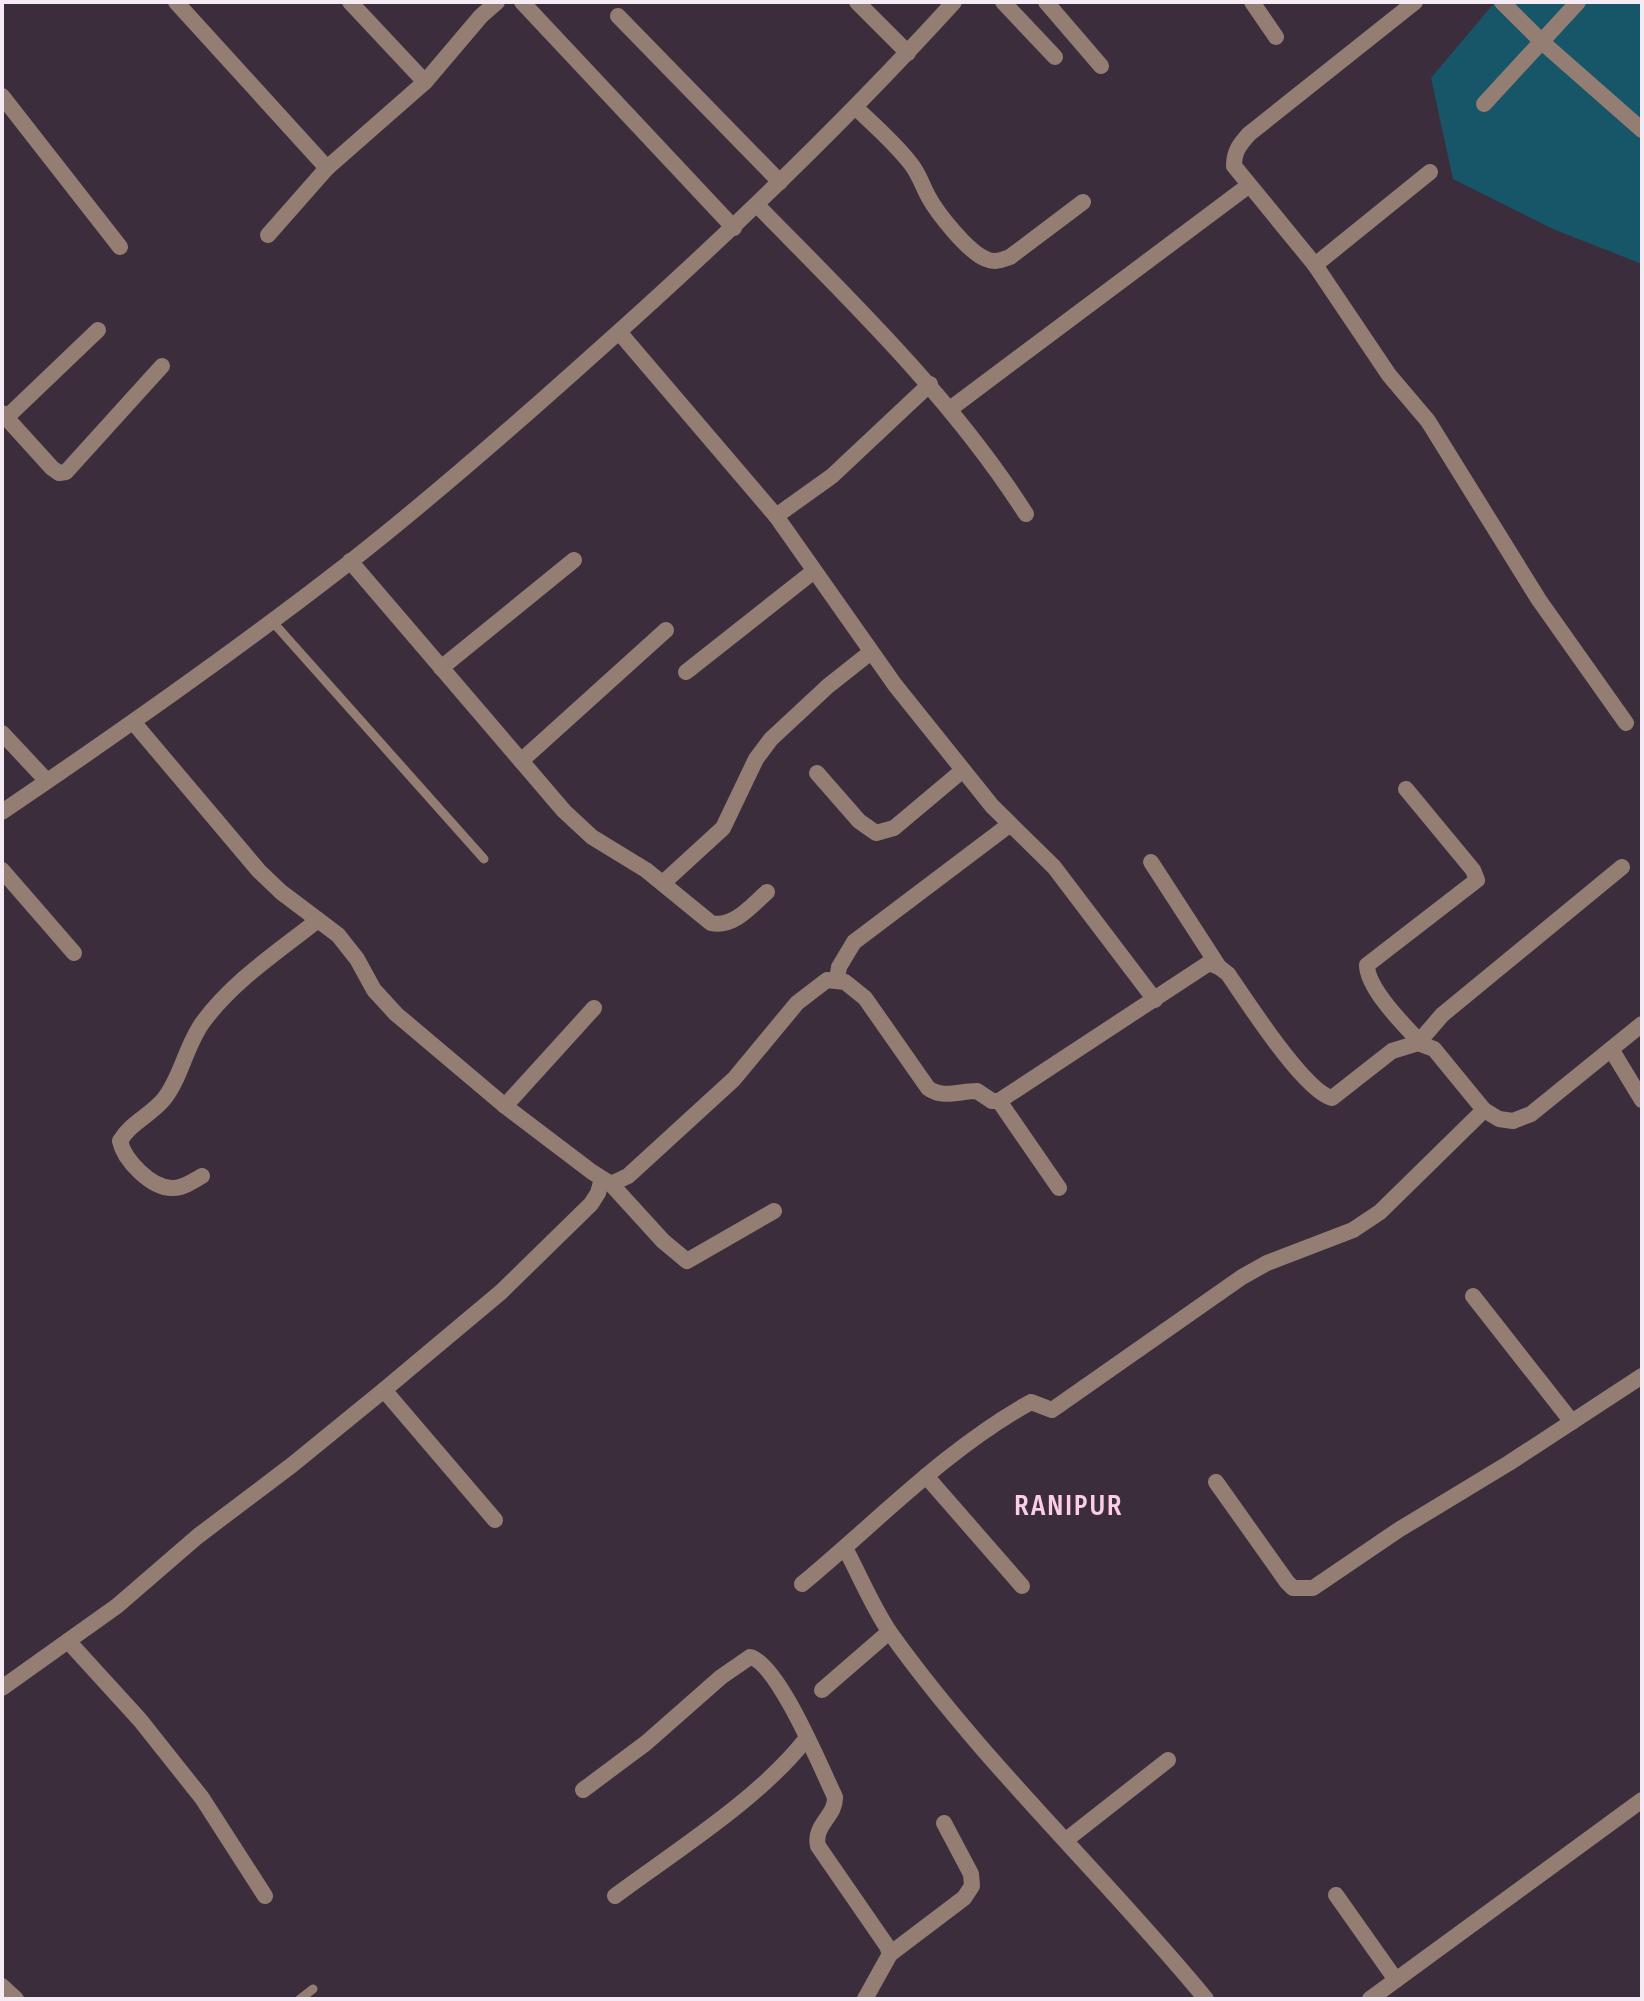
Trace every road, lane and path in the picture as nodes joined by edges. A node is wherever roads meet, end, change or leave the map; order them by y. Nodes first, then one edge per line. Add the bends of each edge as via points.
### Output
1 (176, 2) edge
2 (350, 2) edge
3 (522, 2) edge
4 (857, 2) edge
5 (954, 2) edge
6 (1003, 2) edge
7 (1046, 2) edge
8 (1252, 2) edge
9 (1415, 2) edge
10 (1502, 2) edge
11 (1578, 2) edge
12 (492, 3) edge
13 (618, 16) dead end
14 (1276, 37) dead end
15 (1542, 42) junction
16 (908, 53) junction
17 (1055, 57) dead end
18 (1101, 66) dead end
19 (425, 82) junction
20 (2, 96) edge
21 (1484, 104) dead end
22 (855, 107) junction
23 (1642, 130) edge
24 (327, 168) junction
25 (1430, 172) dead end
26 (780, 182) junction
27 (1248, 186) junction
28 (1083, 202) dead end
29 (757, 205) junction
30 (734, 228) junction
31 (268, 235) dead end
32 (120, 247) dead end
33 (1315, 265) junction
34 (98, 330) dead end
35 (619, 332) junction
36 (162, 366) dead end
37 (930, 384) junction
38 (950, 409) junction
39 (4, 415) edge
40 (1026, 514) dead end
41 (776, 516) junction
42 (574, 560) dead end
43 (350, 561) junction
44 (814, 571) junction
45 (271, 620) junction
46 (666, 630) dead end
47 (871, 652) junction
48 (441, 668) junction
49 (686, 672) dead end
50 (134, 723) junction
51 (1626, 723) dead end
52 (2, 733) edge
53 (521, 761) junction
54 (963, 770) junction
55 (817, 773) dead end
56 (47, 781) junction
57 (1406, 789) dead end
58 (2, 812) edge
59 (1009, 825) junction
60 (484, 859) dead end
61 (1151, 862) dead end
62 (1622, 867) dead end
63 (2, 870) edge
64 (663, 883) junction
65 (767, 892) dead end
66 (318, 920) junction
67 (74, 953) dead end
68 (1219, 967) junction
69 (837, 979) junction
70 (1155, 1000) junction
71 (594, 1008) dead end
72 (1642, 1024) edge
73 (1419, 1042) junction
74 (1611, 1049) junction
75 (1642, 1100) edge
76 (999, 1101) junction
77 (505, 1106) junction
78 (1484, 1110) junction
79 (202, 1176) dead end
80 (606, 1182) junction
81 (1059, 1188) dead end
82 (774, 1211) dead end
83 (1473, 1296) dead end
84 (1642, 1376) edge
85 (384, 1390) junction
86 (1572, 1422) junction
87 (926, 1476) junction
88 (1216, 1482) dead end
89 (495, 1520) dead end
90 (845, 1548) junction
91 (802, 1584) dead end
92 (1022, 1586) dead end
93 (889, 1632) junction
94 (68, 1641) junction
95 (2, 1688) edge
96 (822, 1690) dead end
97 (806, 1739) junction
98 (1168, 1760) dead end
99 (583, 1790) dead end
100 (1642, 1800) edge
101 (944, 1823) dead end
102 (1066, 1840) junction
103 (1336, 1895) dead end
104 (265, 1896) dead end
105 (615, 1896) dead end
106 (890, 1954) junction
107 (1396, 1980) junction
108 (2, 1986) edge
109 (313, 1989) dead end
110 (16, 1999) edge
111 (300, 1999) edge
112 (865, 1999) edge
113 (1206, 1999) edge
114 (1370, 1999) edge

1 - 24 street
2 - 19 street
3 - 30 street
4 - 16 street
5 - 16 street
6 - 17 street
7 - 18 street
8 - 14 street
9 - 27 street via 1238,146 1234,166
10 - 15 street
11 - 15 street
12 - 19 street
13 - 26 street
15 - 21 street
15 - 23 street
16 - 22 street
19 - 24 street
20 - 32 street
22 - 26 street
22 - 28 street via 904,156 956,233 987,260 1010,257
24 - 31 street
25 - 33 street
26 - 29 street
27 - 33 street
27 - 38 street
29 - 30 street
29 - 37 street
30 - 35 street
33 - 51 street via 1389,375 1428,421 1539,600
34 - 39 street
35 - 41 street
35 - 43 street
36 - 39 street via 66,472 52,468
37 - 38 street
37 - 41 street via 832,476
38 - 40 street
41 - 44 street
42 - 48 street
43 - 45 street
43 - 48 street
44 - 47 street
44 - 49 street
45 - 50 street
45 - 60 lane
46 - 53 street
47 - 54 street
47 - 64 street via 771,739 723,828
48 - 53 street
50 - 56 street
50 - 66 street via 259,871
52 - 56 street
53 - 64 street via 577,825
54 - 55 street via 894,828 876,833
54 - 59 street
56 - 58 street
57 - 73 street via 1477,880 1367,965 1386,1003
59 - 69 street via 854,942
59 - 70 street via 1054,867
61 - 68 street
62 - 73 street via 1442,1015
63 - 67 street
64 - 65 street via 720,925
66 - 77 street via 338,935 382,1000
66 - 79 street via 240,983 204,1020 171,1089 120,1141 133,1163 159,1186 178,1188
68 - 70 street via 1209,963 1199,968
68 - 73 street via 1324,1096 1341,1094 1392,1051
69 - 76 street via 865,998 928,1088 945,1095 977,1091
69 - 80 street via 819,985 797,1003 734,1079 628,1176
70 - 76 street
71 - 77 street
72 - 74 street
73 - 78 street via 1434,1049
74 - 75 street
74 - 78 street via 1531,1114 1513,1121
76 - 81 street
77 - 80 street
78 - 87 street via 1380,1212 1353,1230 1242,1277 1052,1410 1031,1402 993,1423
80 - 82 street via 687,1261
80 - 85 street via 591,1204 501,1292
83 - 86 street
84 - 86 street
85 - 89 street
85 - 94 street
86 - 88 street via 1313,1588 1293,1588 1287,1582
87 - 90 street
87 - 92 street
90 - 91 street
90 - 93 street
93 - 96 street
93 - 102 street via 987,1755
94 - 95 street
94 - 104 street via 202,1798
97 - 99 street via 778,1682 750,1657
97 - 105 street via 786,1763 725,1814
97 - 106 street via 836,1802 818,1831 818,1846
98 - 102 street
100 - 107 street
101 - 106 street via 972,1886 964,1898
102 - 113 street
103 - 107 street
106 - 112 street
107 - 114 street
108 - 110 street
109 - 111 lane

